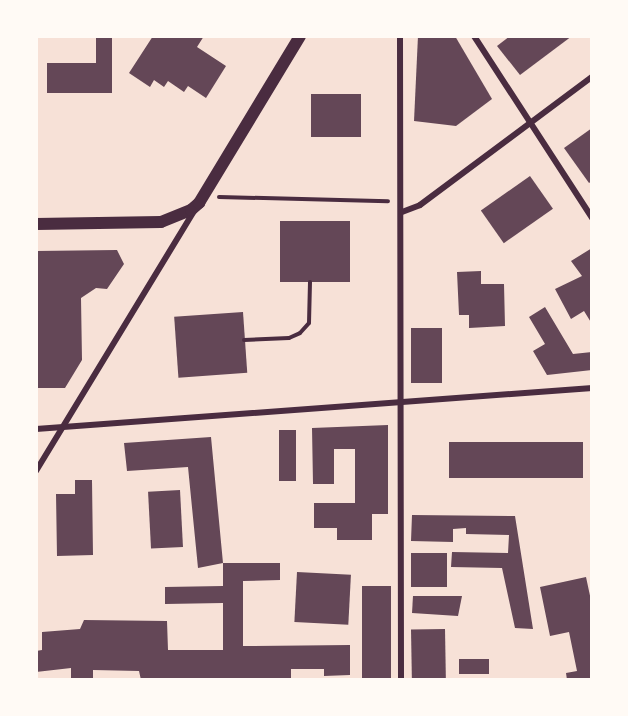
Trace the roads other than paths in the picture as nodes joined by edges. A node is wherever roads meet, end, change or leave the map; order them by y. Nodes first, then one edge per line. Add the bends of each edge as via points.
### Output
1 (300, 36) edge
2 (400, 36) edge
3 (474, 36) edge
4 (592, 78) edge
5 (531, 123) junction
6 (201, 200) junction
7 (402, 212) junction
8 (592, 218) edge
9 (36, 224) edge
10 (592, 388) edge
11 (398, 403) junction
12 (62, 427) junction
13 (36, 429) edge
14 (36, 471) edge
15 (401, 680) edge

1 - 6 main road
2 - 7 street
3 - 5 street
4 - 5 street
5 - 7 street via 420,205
5 - 8 street
6 - 9 main road via 177,218 161,222
6 - 12 street
7 - 11 street
10 - 11 street
11 - 12 street
11 - 15 street
12 - 13 street
12 - 14 street

